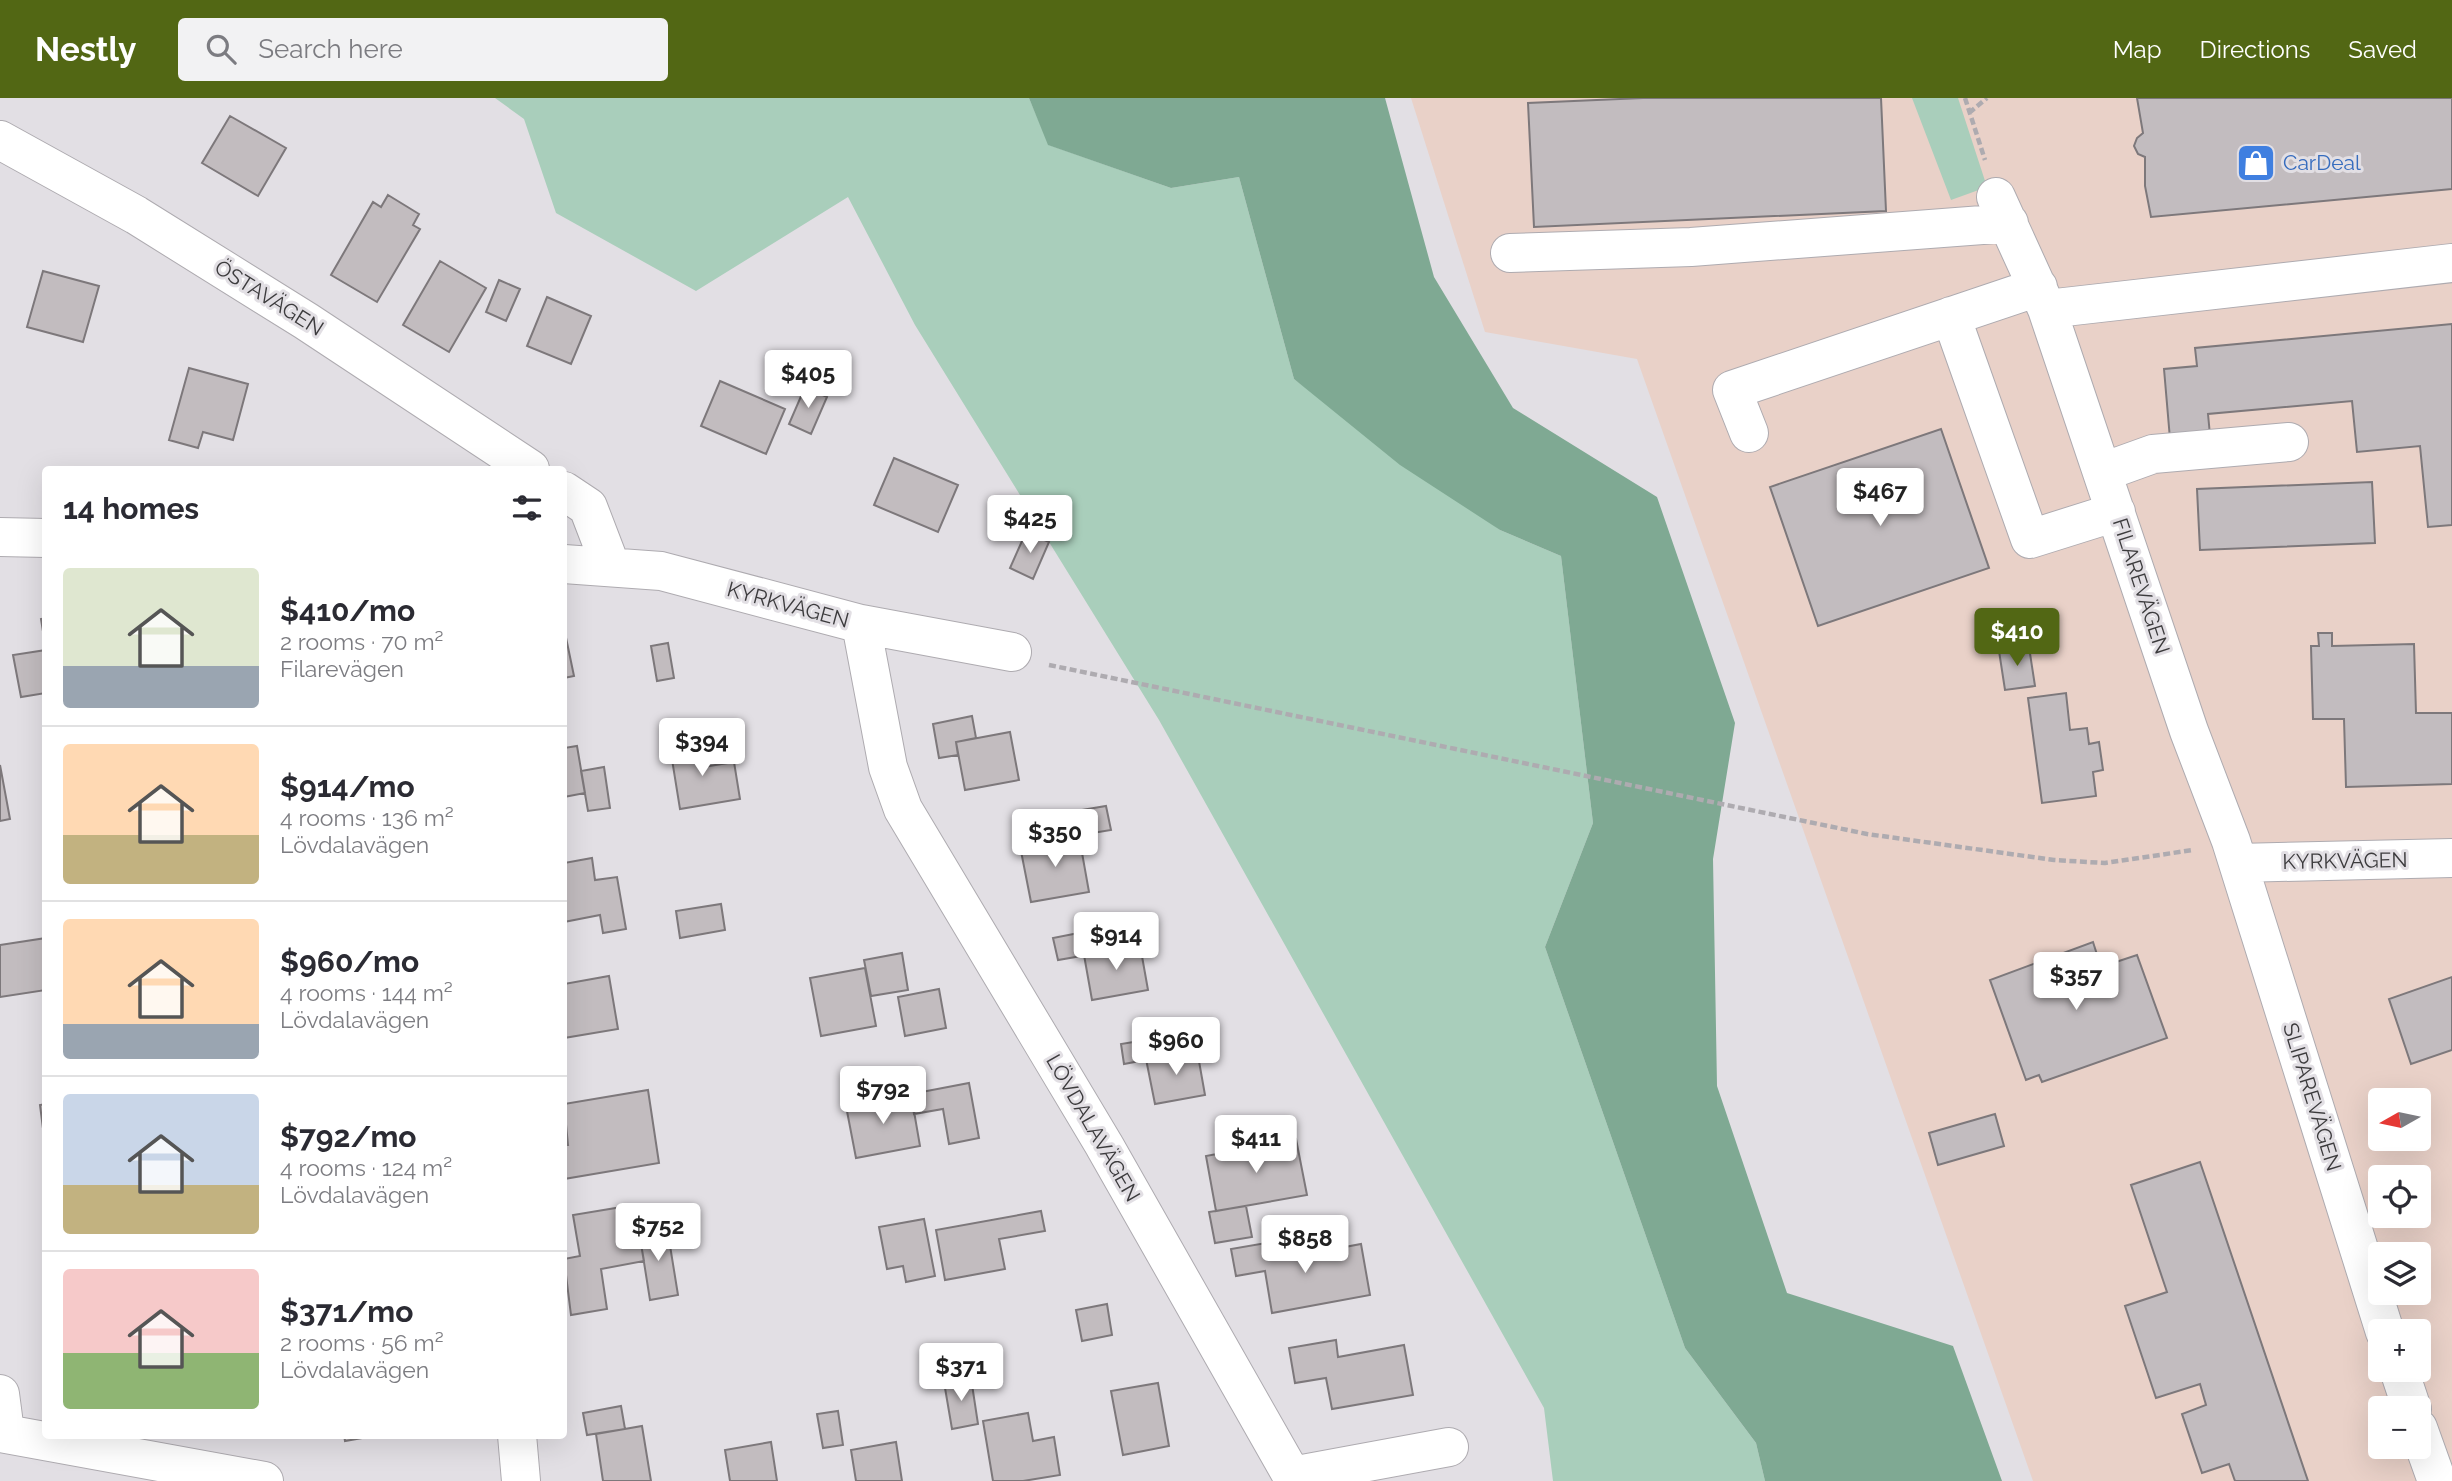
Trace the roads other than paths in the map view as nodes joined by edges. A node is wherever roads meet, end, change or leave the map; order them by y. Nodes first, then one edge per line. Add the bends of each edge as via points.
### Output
1 (0, 140) edge
2 (1510, 253) dead end
3 (2452, 263) edge
4 (2043, 298) junction
5 (1951, 316) junction
6 (1749, 433) dead end
7 (2289, 442) dead end
8 (525, 466) edge
9 (2103, 471) junction
10 (567, 493) edge
11 (2116, 512) junction
12 (0, 537) edge
13 (42, 538) edge
14 (567, 564) edge
15 (611, 567) junction
16 (861, 624) junction
17 (1012, 652) road end
18 (2452, 858) edge
19 (2238, 863) junction
20 (2381, 1319) edge
21 (0, 1394) edge
22 (3, 1432) edge
23 (517, 1439) edge
24 (1449, 1447) dead end
25 (2429, 1459) edge
26 (1281, 1478) edge
27 (264, 1481) edge
28 (521, 1481) edge
29 (2437, 1481) edge

1 - 8 street, ÖSTAVÄGEN via 136,215
2 - 4 street, FILAREVÄGEN via 1691,247 2002,210
3 - 4 street
4 - 5 street
4 - 9 street, FILAREVÄGEN
5 - 6 street via 1732,390
5 - 11 street via 2030,539
7 - 9 street via 2153,454
9 - 11 street, FILAREVÄGEN
10 - 15 street via 588,507
11 - 19 street, FILAREVÄGEN
12 - 13 street
14 - 15 street, KYRKVÄGEN
15 - 16 street, KYRKVÄGEN via 661,571
16 - 17 street, KYRKVÄGEN
16 - 26 street, LÖVDALAVÄGEN via 888,767 903,809 1104,1145
18 - 19 street, KYRKVÄGEN
19 - 20 street, SLIPAREVÄGEN
21 - 22 street
22 - 27 street
23 - 28 street
24 - 26 street, LÖVDALAVÄGEN
25 - 29 street

